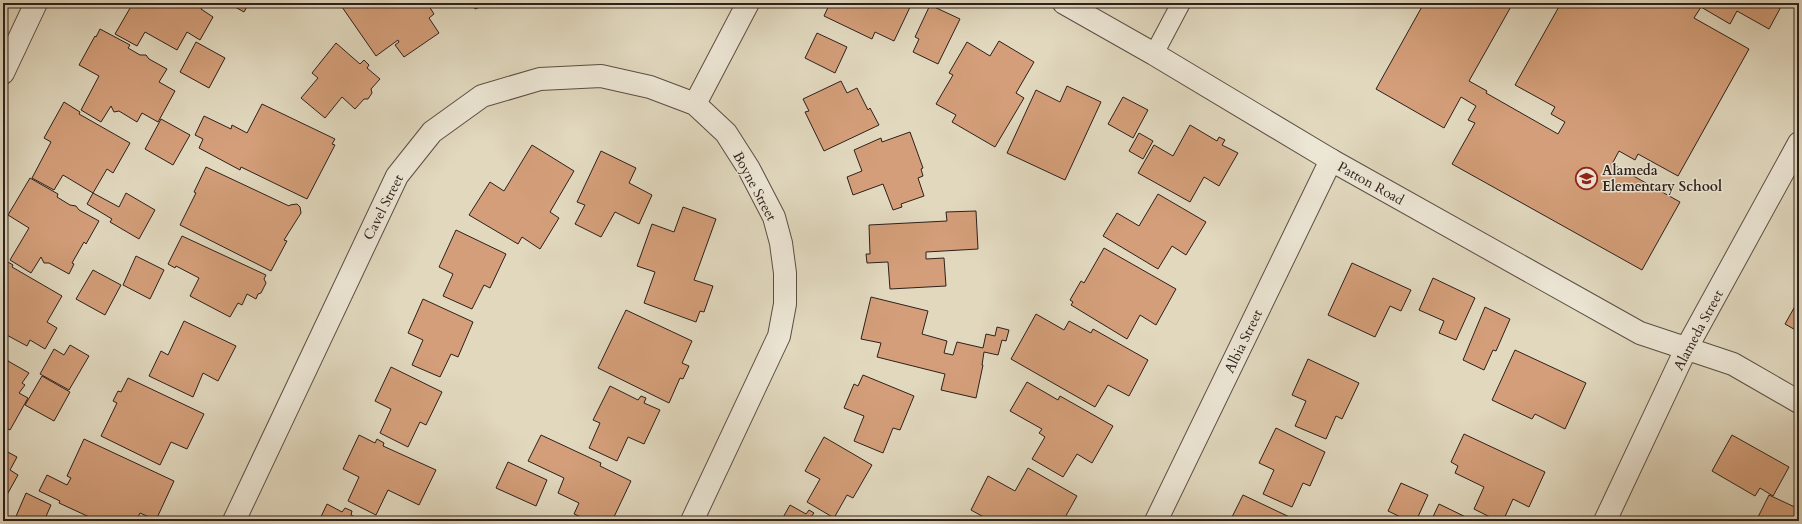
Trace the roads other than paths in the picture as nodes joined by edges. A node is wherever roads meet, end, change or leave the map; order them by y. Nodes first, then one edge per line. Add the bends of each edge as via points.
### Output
1 (36, 3) edge
2 (748, 3) edge
3 (1064, 3) edge
4 (1181, 3) edge
5 (1154, 54) junction
6 (3, 73) edge
7 (695, 104) junction
8 (1799, 144) edge
9 (1331, 160) junction
10 (1686, 349) junction
11 (1799, 402) edge
12 (234, 521) edge
13 (692, 521) edge
14 (1156, 521) edge
15 (1605, 521) edge

1 - 6 street
2 - 7 street
3 - 5 street, Patton Road
4 - 5 lane
5 - 9 street, Patton Road
7 - 12 street, Cavel Street via 650,87 601,76 540,79 482,96 432,132 397,176
7 - 13 street, Boyne Street via 726,132 774,217 785,273 785,304 779,336
8 - 10 street, Alameda Street
9 - 10 street, Patton Road via 1640,333
9 - 14 street, Albia Street
10 - 11 street, Patton Road via 1733,364
10 - 15 street, Alameda Street

